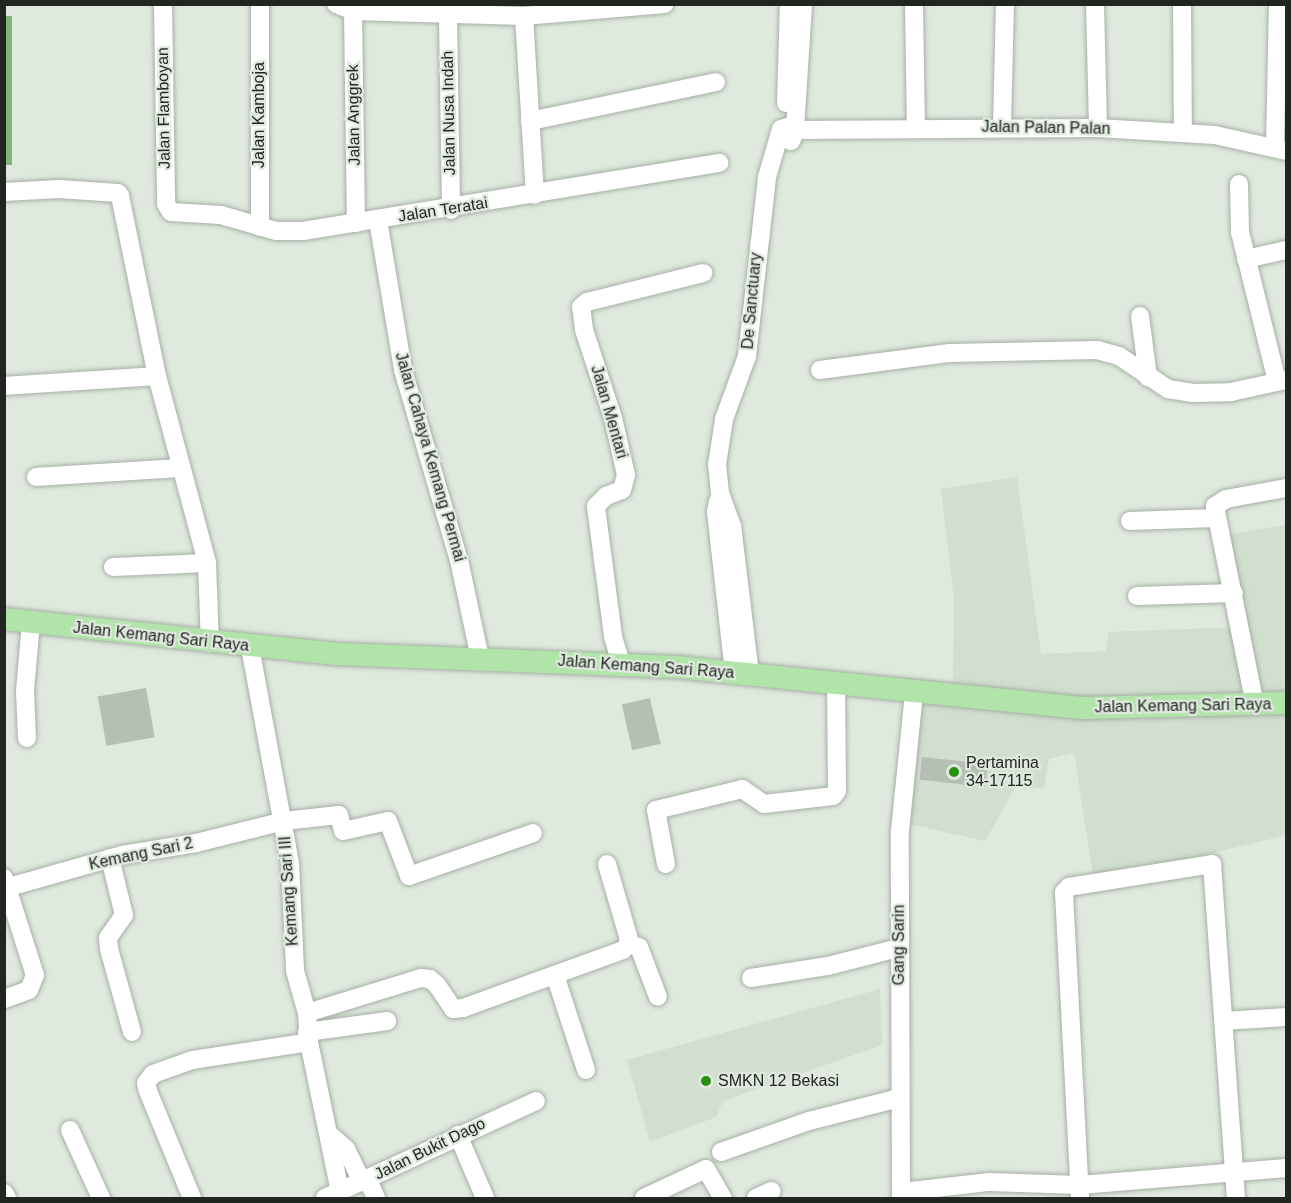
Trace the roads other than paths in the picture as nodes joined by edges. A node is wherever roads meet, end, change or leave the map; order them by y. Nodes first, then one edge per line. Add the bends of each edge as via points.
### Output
1 (163, 4) edge
2 (260, 4) edge
3 (664, 4) edge
4 (789, 4) edge
5 (803, 4) edge
6 (914, 4) edge
7 (1005, 4) edge
8 (1095, 4) edge
9 (1182, 4) edge
10 (1278, 4) edge
11 (603, 6) edge
12 (350, 7) edge
13 (448, 16) junction
14 (524, 16) junction
15 (716, 82) dead end
16 (530, 121) junction
17 (1002, 126) junction
18 (916, 127) junction
19 (1098, 128) junction
20 (1183, 132) junction
21 (792, 133) junction
22 (1281, 148) edge
23 (719, 163) dead end
24 (1239, 184) dead end
25 (4, 192) edge
26 (535, 195) junction
27 (168, 210) joint
28 (451, 210) junction
29 (378, 220) junction
30 (356, 223) junction
31 (260, 226) junction
32 (1287, 250) edge
33 (1246, 259) junction
34 (703, 273) dead end
35 (1140, 316) dead end
36 (820, 370) dead end
37 (156, 376) junction
38 (1148, 377) junction
39 (1282, 381) edge
40 (4, 386) edge
41 (179, 468) junction
42 (36, 477) dead end
43 (1287, 488) edge
44 (1216, 518) junction
45 (1130, 521) dead end
46 (207, 563) junction
47 (113, 567) dead end
48 (1234, 593) junction
49 (1137, 596) dead end
50 (4, 619) edge
51 (31, 622) junction
52 (210, 643) junction
53 (250, 647) junction
54 (480, 658) junction
55 (621, 663) junction
56 (742, 673) junction
57 (837, 684) junction
58 (914, 693) junction
59 (1287, 703) edge
60 (1255, 705) junction
61 (27, 738) dead end
62 (284, 822) junction
63 (533, 833) dead end
64 (110, 858) junction
65 (607, 864) dead end
66 (666, 864) dead end
67 (7, 883) edge
68 (629, 944) junction
69 (898, 948) junction
70 (555, 975) junction
71 (751, 978) dead end
72 (658, 997) dead end
73 (4, 999) edge
74 (307, 1013) junction
75 (1287, 1017) edge
76 (387, 1021) dead end
77 (1224, 1021) junction
78 (132, 1032) dead end
79 (308, 1037) junction
80 (585, 1070) dead end
81 (899, 1098) junction
82 (536, 1101) dead end
83 (70, 1130) dead end
84 (330, 1135) junction
85 (458, 1135) junction
86 (721, 1152) dead end
87 (1287, 1168) edge
88 (1235, 1171) junction
89 (365, 1181) junction
90 (1080, 1192) edge
91 (4, 1193) edge
92 (332, 1195) edge
93 (902, 1195) edge
94 (7, 1198) edge
95 (101, 1198) edge
96 (192, 1198) edge
97 (376, 1198) edge
98 (485, 1198) edge
99 (646, 1198) edge
100 (723, 1198) edge
101 (1236, 1198) edge

1 - 27 street, Jalan Flamboyan
2 - 31 street, Jalan Kamboja
3 - 11 street
4 - 21 street
5 - 21 street
6 - 18 street
7 - 17 street
8 - 19 street
9 - 20 street
10 - 22 street
11 - 14 street
12 - 13 street
12 - 30 street, Jalan Anggrek
13 - 14 street
13 - 28 street, Jalan Nusa Indah
14 - 16 street
15 - 16 street
16 - 26 street
17 - 18 street, Jalan Palan Palan
17 - 19 street, Jalan Palan Palan
18 - 21 street, Jalan Palan Palan
19 - 20 street, Jalan Palan Palan
20 - 22 street, Jalan Palan Palan
21 - 56 street, De Sanctuary via 767,177 747,356 718,445 720,493 732,526
23 - 26 street, Jalan Teratai
24 - 33 street via 1240,232
25 - 37 street via 59,189 118,193
26 - 28 street, Jalan Teratai
27 - 31 street, Jalan Teratai via 221,215
28 - 29 street, Jalan Teratai
29 - 30 street, Jalan Teratai
29 - 54 street, Jalan Cahaya Kemang Permai via 403,370 459,560
30 - 31 street, Jalan Teratai via 303,231
32 - 33 street
33 - 39 street
34 - 55 street, Jalan Mentari via 587,302 580,311 614,418 626,475 622,490 606,496 596,506 613,636
35 - 38 street
36 - 38 street via 950,353 1097,350 1119,356
37 - 40 street
37 - 41 street
38 - 39 street via 1168,389 1192,393 1231,392
41 - 42 street
41 - 46 street
43 - 44 street via 1219,501 1215,506
44 - 45 street
44 - 48 street
46 - 47 street
46 - 52 street
48 - 49 street
48 - 60 street
50 - 51 main road, Jalan Kemang Sari Raya
51 - 52 main road, Jalan Kemang Sari Raya
51 - 61 street via 25,691
52 - 53 main road, Jalan Kemang Sari Raya
53 - 54 main road, Jalan Kemang Sari Raya
53 - 62 street, Kemang Sari III
54 - 55 main road, Jalan Kemang Sari Raya
55 - 56 main road, Jalan Kemang Sari Raya
56 - 57 main road, Jalan Kemang Sari Raya
57 - 58 main road, Jalan Kemang Sari Raya
57 - 66 street via 837,791 833,795 764,804 742,789 656,810
58 - 60 main road, Jalan Kemang Sari Raya via 1084,708
58 - 69 street, Gang Sarin via 900,831
59 - 60 main road, Jalan Kemang Sari Raya
62 - 63 street, Kemang Sari 2 via 339,815 343,831 388,821 409,876
62 - 64 street, Kemang Sari 2
62 - 74 street, Kemang Sari III via 290,863 291,941
64 - 67 street, Kemang Sari 2
64 - 78 street via 124,915 108,938 109,949
65 - 68 street
67 - 73 street via 33,964 35,984
68 - 70 street via 623,950
68 - 72 street via 639,947
69 - 71 street via 828,966
69 - 81 street, Gang Sarin
70 - 74 street via 463,1008 453,1009 437,985 421,978
70 - 80 street
74 - 79 street, Kemang Sari III
75 - 77 street
76 - 79 street
77 - 88 street
77 - 90 street via 1212,864 1069,887 1064,892
79 - 84 street, Kemang Sari III
79 - 96 street via 192,1060 153,1074 146,1083
81 - 86 street via 809,1121
81 - 93 street, Gang Sarin
82 - 85 street, Jalan Bukit Dago
83 - 95 street
84 - 89 street, Kemang Sari III via 345,1149
84 - 92 street, Kemang Sari III
85 - 89 street, Jalan Bukit Dago
85 - 98 street
87 - 88 street
88 - 90 street
88 - 101 street
89 - 92 street, Jalan Bukit Dago
89 - 97 street, Kemang Sari III
90 - 93 street via 989,1182
91 - 94 street
99 - 100 street via 706,1169

